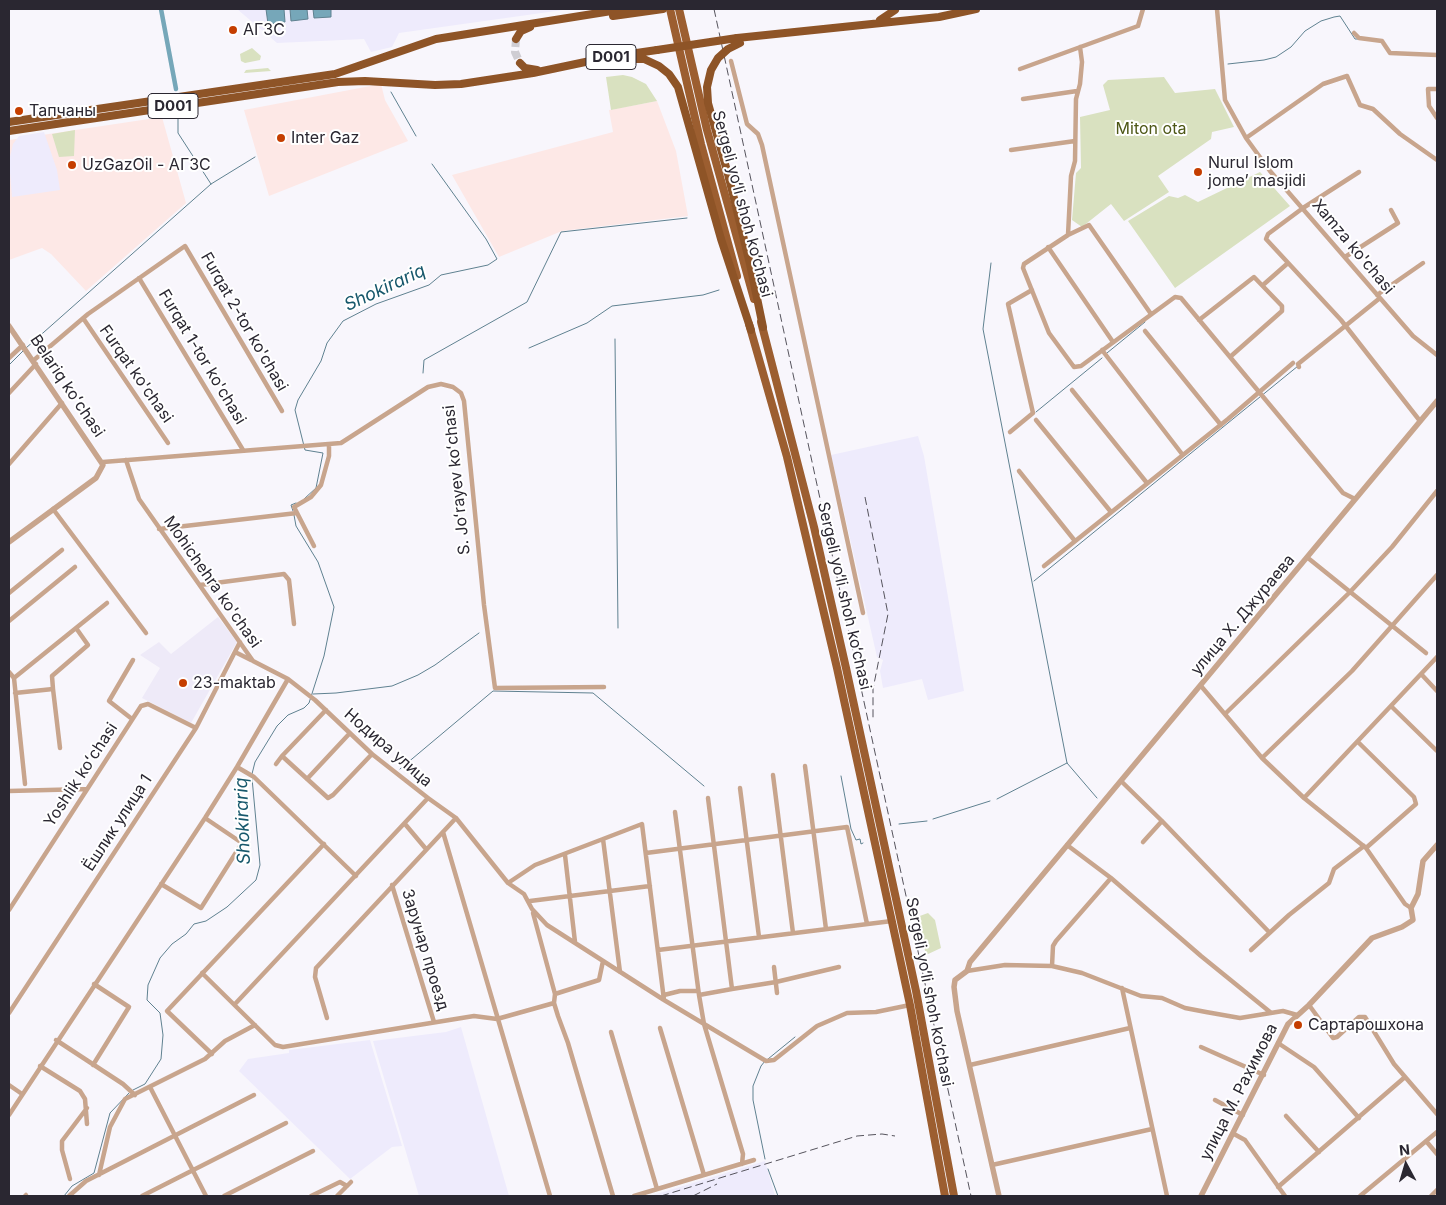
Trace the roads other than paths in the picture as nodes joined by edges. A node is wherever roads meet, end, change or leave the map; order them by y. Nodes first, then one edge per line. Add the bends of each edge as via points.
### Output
1 (624, 9) edge
2 (663, 9) edge
3 (670, 9) edge
4 (679, 9) edge
5 (976, 9) edge
6 (1143, 9) edge
7 (1217, 9) edge
8 (895, 10) edge
9 (549, 22) junction
10 (868, 24) junction
11 (1354, 33) dead end
12 (516, 39) dead end
13 (738, 40) junction
14 (1080, 47) junction
15 (1437, 55) edge
16 (731, 61) dead end
17 (520, 63) dead end
18 (566, 67) junction
19 (1020, 69) dead end
20 (336, 78) junction
21 (1437, 89) edge
22 (1077, 91) junction
23 (1023, 99) dead end
24 (147, 106) junction
25 (1437, 118) edge
26 (9, 122) edge
27 (9, 131) edge
28 (1246, 138) junction
29 (1075, 141) junction
30 (1011, 150) dead end
31 (1437, 160) edge
32 (1359, 172) dead end
33 (1303, 208) junction
34 (1391, 210) dead end
35 (1068, 235) junction
36 (1048, 247) junction
37 (1345, 257) junction
38 (1288, 262) junction
39 (1423, 263) dead end
40 (139, 278) junction
41 (1263, 285) junction
42 (1032, 290) junction
43 (1378, 296) junction
44 (1151, 314) junction
45 (83, 318) junction
46 (1199, 320) junction
47 (9, 326) edge
48 (1345, 326) junction
49 (763, 327) junction
50 (751, 330) junction
51 (1145, 331) dead end
52 (1114, 342) junction
53 (25, 347) junction
54 (1102, 350) junction
55 (1437, 355) edge
56 (1230, 357) junction
57 (9, 358) edge
58 (35, 362) junction
59 (1293, 363) dead end
60 (1299, 367) dead end
61 (1072, 390) dead end
62 (1259, 392) junction
63 (9, 393) edge
64 (1437, 401) edge
65 (62, 402) junction
66 (282, 411) dead end
67 (1036, 420) dead end
68 (1420, 421) junction
69 (1221, 425) junction
70 (1010, 432) dead end
71 (168, 443) dead end
72 (329, 445) junction
73 (243, 450) junction
74 (1182, 454) junction
75 (126, 460) junction
76 (103, 462) junction
77 (9, 464) edge
78 (1019, 471) dead end
79 (1147, 482) junction
80 (1437, 491) edge
81 (1355, 499) junction
82 (53, 509) junction
83 (1111, 512) junction
84 (297, 513) junction
85 (159, 528) junction
86 (1075, 541) junction
87 (9, 542) edge
88 (314, 546) dead end
89 (62, 550) dead end
90 (1308, 558) junction
91 (1044, 566) dead end
92 (75, 567) dead end
93 (1437, 575) edge
94 (200, 585) junction
95 (1350, 592) junction
96 (9, 594) edge
97 (107, 603) dead end
98 (863, 613) dead end
99 (9, 622) edge
100 (294, 624) dead end
101 (1393, 627) junction
102 (76, 628) junction
103 (146, 633) dead end
104 (240, 642) junction
105 (235, 652) junction
106 (1426, 653) dead end
107 (1437, 658) edge
108 (132, 660) dead end
109 (253, 661) junction
110 (9, 672) edge
111 (1422, 675) junction
112 (14, 678) junction
113 (288, 679) junction
114 (12, 685) edge
115 (1201, 686) junction
116 (604, 687) dead end
117 (53, 689) junction
118 (1437, 691) edge
119 (15, 693) junction
120 (306, 693) joint
121 (1392, 707) junction
122 (326, 710) junction
123 (1226, 713) junction
124 (132, 719) junction
125 (196, 728) junction
126 (350, 733) junction
127 (1358, 742) junction
128 (60, 748) dead end
129 (1437, 751) edge
130 (372, 754) junction
131 (282, 756) junction
132 (1262, 758) junction
133 (276, 764) dead end
134 (805, 766) dead end
135 (237, 768) junction
136 (773, 775) dead end
137 (307, 778) junction
138 (1121, 782) junction
139 (25, 784) dead end
140 (740, 788) dead end
141 (87, 789) junction
142 (10, 793) edge
143 (428, 798) junction
144 (708, 798) dead end
145 (1304, 798) junction
146 (675, 812) dead end
147 (205, 818) junction
148 (456, 818) junction
149 (1162, 821) junction
150 (405, 824) junction
151 (814, 831) junction
152 (443, 832) junction
153 (781, 835) junction
154 (603, 839) junction
155 (747, 840) junction
156 (1142, 842) dead end
157 (324, 844) junction
158 (714, 844) junction
159 (1067, 845) junction
160 (1437, 845) edge
161 (1365, 847) junction
162 (680, 848) junction
163 (426, 849) junction
164 (646, 853) junction
165 (565, 855) junction
166 (356, 876) junction
167 (1111, 878) junction
168 (508, 883) junction
169 (161, 884) junction
170 (392, 885) junction
171 (650, 886) junction
172 (610, 891) junction
173 (570, 896) junction
174 (530, 900) junction
175 (1411, 908) junction
176 (532, 909) junction
177 (9, 910) edge
178 (892, 920) junction
179 (867, 924) junction
180 (826, 929) junction
181 (1269, 932) junction
182 (793, 933) junction
183 (759, 937) junction
184 (726, 941) junction
185 (575, 942) junction
186 (692, 946) junction
187 (658, 950) junction
188 (1251, 950) dead end
189 (603, 961) junction
190 (1052, 966) junction
191 (774, 967) dead end
192 (839, 968) dead end
193 (967, 971) junction
194 (620, 972) junction
195 (202, 973) junction
196 (776, 982) junction
197 (94, 984) junction
198 (732, 988) junction
199 (1122, 988) junction
200 (777, 992) dead end
201 (698, 993) junction
202 (555, 994) junction
203 (664, 998) junction
204 (554, 1003) junction
205 (235, 1004) junction
206 (910, 1005) junction
207 (1309, 1005) junction
208 (1270, 1012) junction
209 (9, 1013) edge
210 (1296, 1015) junction
211 (327, 1018) dead end
212 (497, 1019) junction
213 (434, 1022) junction
214 (704, 1024) junction
215 (255, 1025) junction
216 (660, 1028) dead end
217 (1130, 1028) junction
218 (611, 1032) dead end
219 (56, 1040) junction
220 (1278, 1044) junction
221 (1201, 1047) dead end
222 (212, 1054) junction
223 (93, 1065) junction
224 (970, 1065) junction
225 (40, 1066) junction
226 (1264, 1076) junction
227 (1405, 1078) junction
228 (9, 1086) edge
229 (150, 1087) junction
230 (132, 1092) junction
231 (22, 1094) junction
232 (254, 1095) dead end
233 (1215, 1100) dead end
234 (87, 1108) junction
235 (1437, 1114) edge
236 (9, 1115) edge
237 (1243, 1115) junction
238 (1286, 1116) dead end
239 (1358, 1118) junction
240 (286, 1123) dead end
241 (87, 1124) dead end
242 (1152, 1129) junction
243 (1437, 1132) edge
244 (1234, 1134) junction
245 (175, 1136) junction
246 (1426, 1141) junction
247 (313, 1151) dead end
248 (1319, 1152) junction
249 (1437, 1154) edge
250 (754, 1160) dead end
251 (742, 1164) junction
252 (992, 1165) junction
253 (193, 1171) junction
254 (99, 1175) junction
255 (704, 1175) junction
256 (70, 1179) dead end
257 (351, 1182) dead end
258 (347, 1186) junction
259 (1278, 1187) junction
260 (657, 1189) junction
261 (1437, 1190) edge
262 (1364, 1195) edge
263 (69, 1196) edge
264 (142, 1196) edge
265 (206, 1196) edge
266 (224, 1196) edge
267 (311, 1196) edge
268 (337, 1196) edge
269 (550, 1196) edge
270 (613, 1196) edge
271 (634, 1196) edge
272 (946, 1196) edge
273 (954, 1196) edge
274 (999, 1196) edge
275 (1168, 1196) edge
276 (1201, 1196) edge
277 (1285, 1196) edge
278 (1431, 1196) edge

1 - 9 highway
2 - 9 highway, D001
3 - 50 main road, Sergeli yo‘li shoh ko‘chasi via 701,144
4 - 49 main road, Sergeli yo‘li shoh ko‘chasi via 707,130
5 - 10 highway via 939,17
6 - 14 street via 1138,26
7 - 28 street, Xamza ko'chasi via 1225,100
8 - 10 highway via 886,18
9 - 12 highway via 526,28
9 - 20 highway, D001 via 436,38
10 - 13 highway
11 - 15 street via 1360,38 1382,41 1390,53
13 - 18 highway, D001, bridge via 609,57
13 - 49 highway, bridge via 718,58 711,70 708,103 729,178
14 - 19 street
14 - 22 street via 1082,62
16 - 98 street via 744,117 758,134 762,145
17 - 18 highway via 534,70
18 - 20 highway, D001 via 445,85
18 - 50 highway via 640,59 659,66 673,79 681,96 721,239
20 - 24 highway, D001
21 - 25 street via 1428,89 1429,106
22 - 23 street
22 - 29 street
24 - 26 highway, D001
24 - 27 highway, D001
28 - 31 street via 1323,84 1347,76 1360,105 1373,109 1400,134
28 - 33 street, Xamza ko'chasi via 1270,172
29 - 30 street
29 - 35 street
32 - 33 street
33 - 37 street, Xamza ko'chasi
33 - 38 street via 1266,236
34 - 37 street via 1398,223
35 - 36 street
35 - 44 street via 1091,226
36 - 42 street via 1024,264
36 - 52 street
37 - 43 street, Xamza ko'chasi
38 - 41 street
38 - 48 street
39 - 43 street
40 - 45 street
40 - 66 street, Furqat 2-tor ko'chasi via 185,246
40 - 73 street, Furqat 1-tor ko'chasi
41 - 46 street via 1257,278 1252,278
41 - 56 street via 1282,306 1282,311
42 - 54 street via 1049,333 1074,367 1081,366
42 - 70 street via 1008,304 1033,413
43 - 48 street
43 - 55 street, Xamza ko'chasi via 1413,336
44 - 46 street via 1178,296
44 - 52 street
45 - 58 street
45 - 71 street, Furqat ko'chasi
46 - 56 street
47 - 53 street, Belariq koʻchasi
48 - 60 street via 1298,364
48 - 68 street
49 - 273 main road, Sergeli yo‘li shoh ko‘chasi via 842,649 916,991
50 - 178 main road, Sergeli yo‘li shoh ko‘chasi via 805,528
51 - 69 street
52 - 54 street
53 - 57 street
53 - 58 street, Belariq koʻchasi
54 - 74 street
56 - 62 street
58 - 63 street
58 - 65 street, Belariq koʻchasi
59 - 62 street
61 - 79 street
62 - 69 street
62 - 81 street via 1343,493
64 - 68 street, улица Х. Джураева
65 - 76 street, Belariq koʻchasi
65 - 77 street
67 - 83 street
68 - 81 street, улица Х. Джураева
69 - 74 street
72 - 73 street, S. Joʻrayev koʻchasi
72 - 84 street via 323,481 316,492 295,506
72 - 116 street, S. Joʻrayev koʻchasi via 349,440 428,387 441,384 459,391 464,401 495,688
73 - 75 street, S. Joʻrayev koʻchasi
74 - 79 street
75 - 76 street, S. Joʻrayev koʻchasi
75 - 85 street, Mohichehra ko'chasi via 139,499
76 - 82 street via 96,478
78 - 86 street
79 - 83 street
80 - 95 street
81 - 90 street, улица Х. Джураева
82 - 87 street
82 - 103 street
83 - 86 street
84 - 85 street
84 - 88 street
85 - 94 street, Mohichehra ko'chasi
86 - 91 street
89 - 96 street
90 - 95 street
90 - 115 street, улица Х. Джураева
92 - 99 street
93 - 101 street
94 - 100 street via 284,574 289,580
94 - 104 street, Mohichehra ko'chasi
95 - 101 street
95 - 123 street
97 - 102 street
101 - 106 street
101 - 132 street
102 - 112 street
102 - 117 street via 88,645 52,676
104 - 105 street, Ёшлик улица 1
104 - 109 street, Mohichehra ko'chasi
105 - 109 street
105 - 125 street, Ёшлик улица 1
107 - 111 street
108 - 124 street via 109,701
109 - 113 street, Mohichehra ko'chasi
110 - 112 street
111 - 118 street
111 - 121 street
112 - 114 street
113 - 120 street, Mohichehra ko'chasi
113 - 135 street
114 - 119 street
115 - 123 street
115 - 138 street, улица Х. Джураева
117 - 119 street
117 - 128 street
119 - 139 street
120 - 122 street, Нодира улица
121 - 127 street
121 - 129 street
122 - 126 street, Нодира улица
122 - 131 street
123 - 132 street
124 - 125 street, Yoshlik koʻchasi via 141,706 148,704
124 - 141 street, Yoshlik koʻchasi
125 - 209 street, Ёшлик улица 1
126 - 130 street, Нодира улица
126 - 137 street
127 - 145 street
127 - 161 street via 1414,797 1416,804
130 - 137 street via 331,797
130 - 143 street, Нодира улица
131 - 133 street
131 - 137 street
132 - 145 street
134 - 151 street
135 - 147 street
135 - 157 street via 254,777
136 - 153 street
138 - 149 street
138 - 159 street, улица Х. Джураева
140 - 155 street
141 - 142 street
141 - 177 street, Yoshlik koʻchasi
143 - 148 street, Нодира улица
143 - 150 street
144 - 158 street
145 - 161 street
146 - 162 street
147 - 169 street
147 - 169 street via 242,843 201,908
148 - 152 street
148 - 168 street, Нодира улица
149 - 156 street
149 - 181 street
150 - 163 street
150 - 166 street
151 - 153 street
151 - 179 street via 846,826
151 - 180 street
152 - 163 street
152 - 212 street
153 - 155 street
153 - 182 street
154 - 164 street via 642,824
154 - 165 street
154 - 172 street
155 - 158 street
155 - 183 street
157 - 166 street
157 - 195 street
158 - 162 street
158 - 184 street
159 - 167 street
159 - 193 street, улица Х. Джураева via 970,962
160 - 175 street, улица М. Рахимова via 1423,861 1418,894
161 - 175 street via 1404,904
161 - 181 street via 1334,869 1329,883
162 - 164 street
162 - 186 street
163 - 170 street
164 - 171 street
165 - 168 street via 535,865
165 - 173 street
166 - 205 street
167 - 190 street via 1056,941
167 - 208 street
168 - 174 street, Нодира улица
169 - 197 street
170 - 211 street via 314,970
170 - 213 street, Зарунар проезд
171 - 172 street
171 - 187 street
172 - 173 street
172 - 194 street
173 - 174 street
173 - 185 street
174 - 176 street
175 - 207 street, улица М. Рахимова via 1413,920 1372,938
176 - 185 street via 547,925
176 - 202 street
178 - 179 street
178 - 206 main road, Sergeli yo‘li shoh ko‘chasi
179 - 180 street
180 - 182 street
181 - 188 street
182 - 183 street
183 - 184 street
184 - 186 street
184 - 198 street
185 - 189 street
186 - 187 street
186 - 201 street
187 - 203 street
189 - 194 street
189 - 202 street via 599,980
190 - 193 street via 1005,965
190 - 199 street
191 - 196 street
192 - 196 street
193 - 224 street, улица Х. Джураева via 957,978 954,986
194 - 203 street
195 - 205 street
195 - 222 street via 167,1011
196 - 198 street
196 - 200 street
197 - 219 street
197 - 223 street via 129,1008
198 - 201 street
199 - 208 street via 1141,996 1162,998 1185,1008 1224,1015 1252,1017
199 - 217 street
201 - 203 street via 680,991
201 - 214 street
202 - 204 street
203 - 214 street
204 - 212 street
204 - 270 street
205 - 215 street
206 - 214 street via 876,1012 846,1013 817,1026 774,1060 767,1060
206 - 272 main road, Sergeli yo‘li shoh ko‘chasi
207 - 210 street, улица М. Рахимова
207 - 227 street via 1333,1038 1359,1017 1365,1017
208 - 210 street
210 - 220 street, улица М. Рахимова
212 - 213 street via 474,1016
212 - 269 street
213 - 215 street via 283,1047 275,1045
214 - 251 street via 743,1154
215 - 222 street via 225,1041
216 - 255 street
217 - 224 street
217 - 242 street
218 - 260 street
219 - 223 street
219 - 225 street
220 - 226 street, улица М. Рахимова
220 - 239 street via 1314,1067
221 - 226 street
222 - 229 street
223 - 230 street
224 - 252 street
225 - 231 street
225 - 234 street via 80,1091
226 - 237 street, улица М. Рахимова
227 - 235 street
227 - 239 street
228 - 231 street
229 - 230 street
229 - 245 street
230 - 254 street via 110,1127
231 - 236 street
232 - 245 street
233 - 237 street
234 - 241 street
234 - 256 street via 62,1141
237 - 244 street, улица М. Рахимова
238 - 248 street
239 - 248 street
240 - 253 street
242 - 252 street
242 - 275 street
243 - 246 street
244 - 259 street via 1245,1140
244 - 276 street, улица М. Рахимова
245 - 253 street
245 - 254 street
246 - 249 street
246 - 262 street
247 - 266 street
248 - 259 street
250 - 251 street
251 - 255 street
252 - 274 street
253 - 264 street
253 - 265 street
254 - 263 street via 86,1181
255 - 260 street
257 - 258 street
258 - 267 street via 340,1182
258 - 268 street
259 - 277 street
260 - 271 street
261 - 278 street

